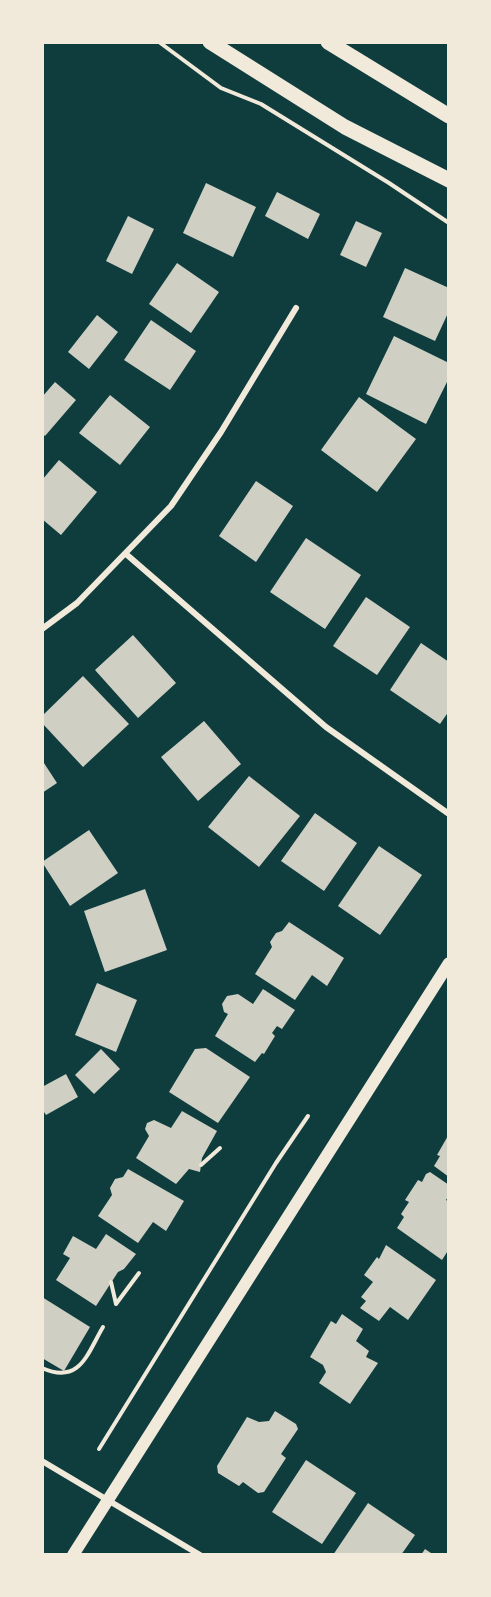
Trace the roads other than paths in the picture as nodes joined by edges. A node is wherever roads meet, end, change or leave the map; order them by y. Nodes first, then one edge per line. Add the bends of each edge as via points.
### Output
1 (210, 42) edge
2 (328, 42) edge
3 (449, 116) edge
4 (449, 180) edge
5 (296, 308) dead end
6 (126, 554) junction
7 (42, 629) edge
8 (449, 814) edge
9 (449, 963) edge
10 (42, 1461) edge
11 (109, 1501) junction
12 (73, 1555) edge
13 (200, 1555) edge

1 - 4 main road via 345,127
2 - 3 main road
5 - 6 street via 171,506
6 - 7 street via 76,603
6 - 8 street via 327,727
9 - 11 main road
10 - 11 street
11 - 12 main road
11 - 13 street

